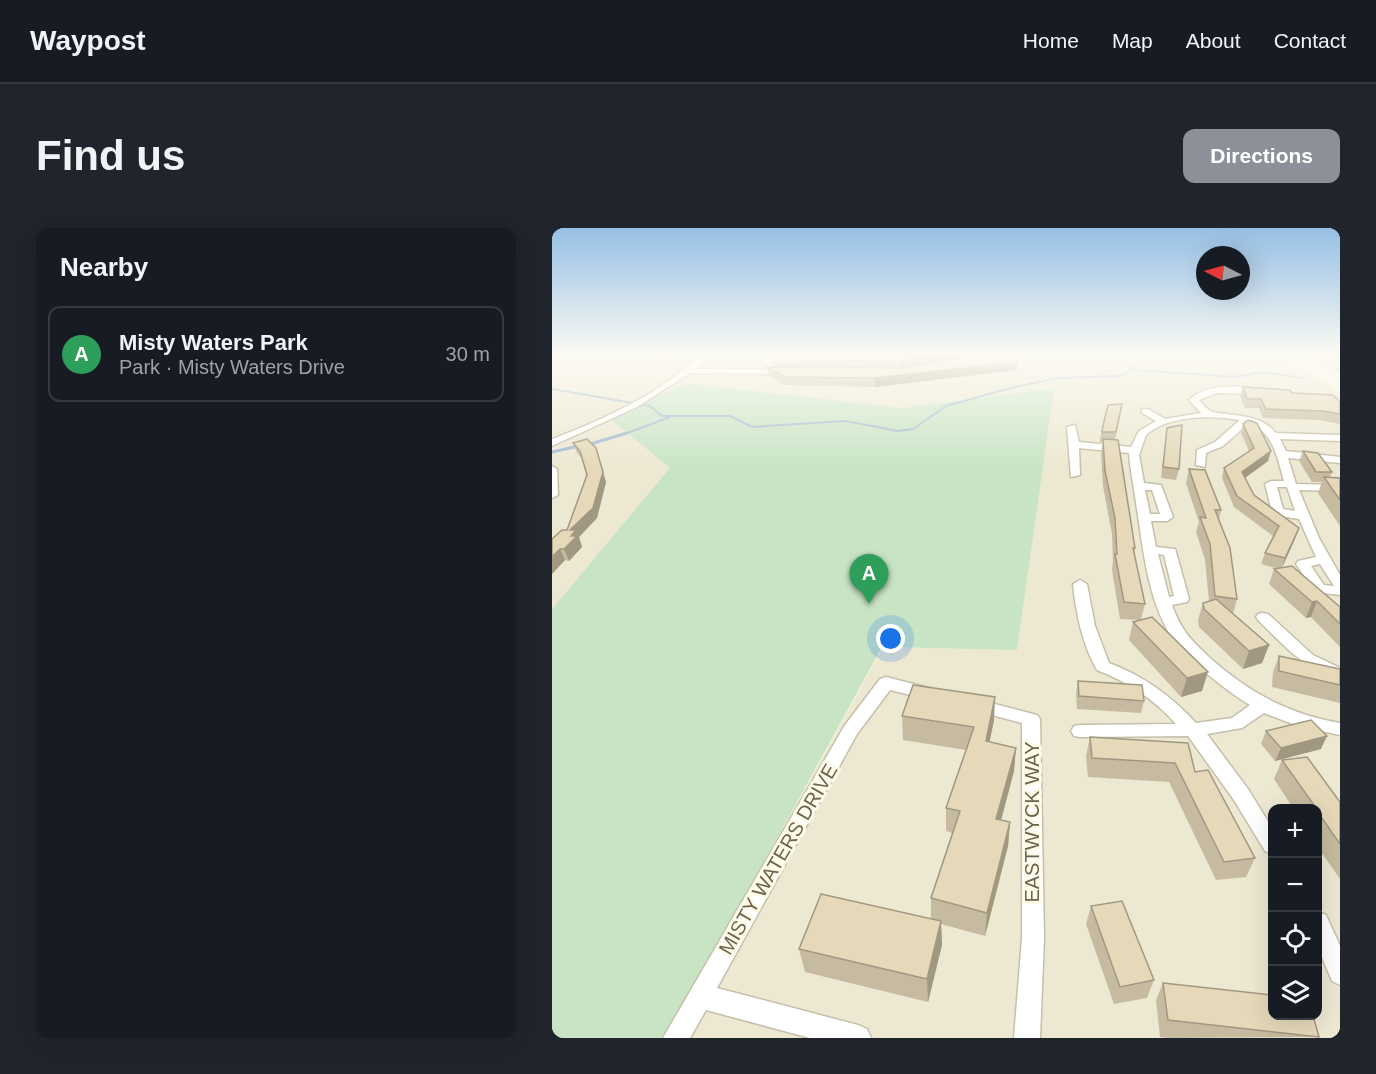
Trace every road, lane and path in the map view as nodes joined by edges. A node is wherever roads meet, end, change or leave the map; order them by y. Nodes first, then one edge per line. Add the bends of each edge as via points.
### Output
1 (656, 392) edge
2 (1214, 392) edge
3 (1266, 392) edge
4 (1271, 392) edge
5 (1146, 411) dead end
6 (1207, 414) junction
7 (1247, 419) junction
8 (1164, 422) junction
9 (1072, 427) dead end
10 (1273, 435) junction
11 (1340, 438) edge
12 (552, 443) edge
13 (1074, 444) junction
14 (1135, 451) junction
15 (1281, 454) junction
16 (1340, 460) edge
17 (1202, 465) dead end
18 (552, 469) edge
19 (1075, 475) dead end
20 (1140, 486) junction
21 (1291, 486) junction
22 (1340, 488) edge
23 (552, 495) edge
24 (1305, 516) junction
25 (1146, 518) junction
26 (1325, 559) junction
27 (1080, 584) dead end
28 (1340, 585) edge
29 (1340, 591) edge
30 (1263, 617) dead end
31 (1340, 674) edge
32 (886, 683) joint
33 (1261, 706) junction
34 (1191, 730) junction
35 (1080, 731) dead end
36 (1338, 732) edge
37 (1268, 838) edge
38 (1322, 935) edge
39 (1340, 973) edge
40 (700, 996) junction
41 (676, 1038) edge
42 (858, 1038) edge
43 (1028, 1038) edge

1 - 12 street
2 - 6 street via 1193,400
3 - 4 street
5 - 8 street
6 - 7 street
6 - 8 street
7 - 10 street via 1269,429
7 - 17 street via 1219,444 1201,452
8 - 14 street via 1148,429 1137,440
9 - 13 street
10 - 11 street
10 - 15 street
13 - 14 street
13 - 19 street
14 - 20 street
15 - 16 street
15 - 21 street
18 - 23 street
20 - 25 street
20 - 25 street via 1157,487 1167,517
21 - 22 street
21 - 24 street
21 - 24 street via 1271,484 1278,512
24 - 26 street
25 - 33 street via 1164,602 1176,634 1226,684
26 - 28 street
26 - 29 street via 1303,564 1320,589
27 - 34 street via 1090,639 1103,666 1116,669 1146,687
30 - 31 street via 1305,657
32 - 40 street, MISTY WATERS DRIVE via 851,730
32 - 43 street, EASTWYCK WAY via 1031,719 1033,938
33 - 34 street via 1236,724
33 - 36 street
34 - 35 street
34 - 37 street via 1245,798
38 - 39 street
40 - 41 street, MISTY WATERS DRIVE
40 - 42 street

